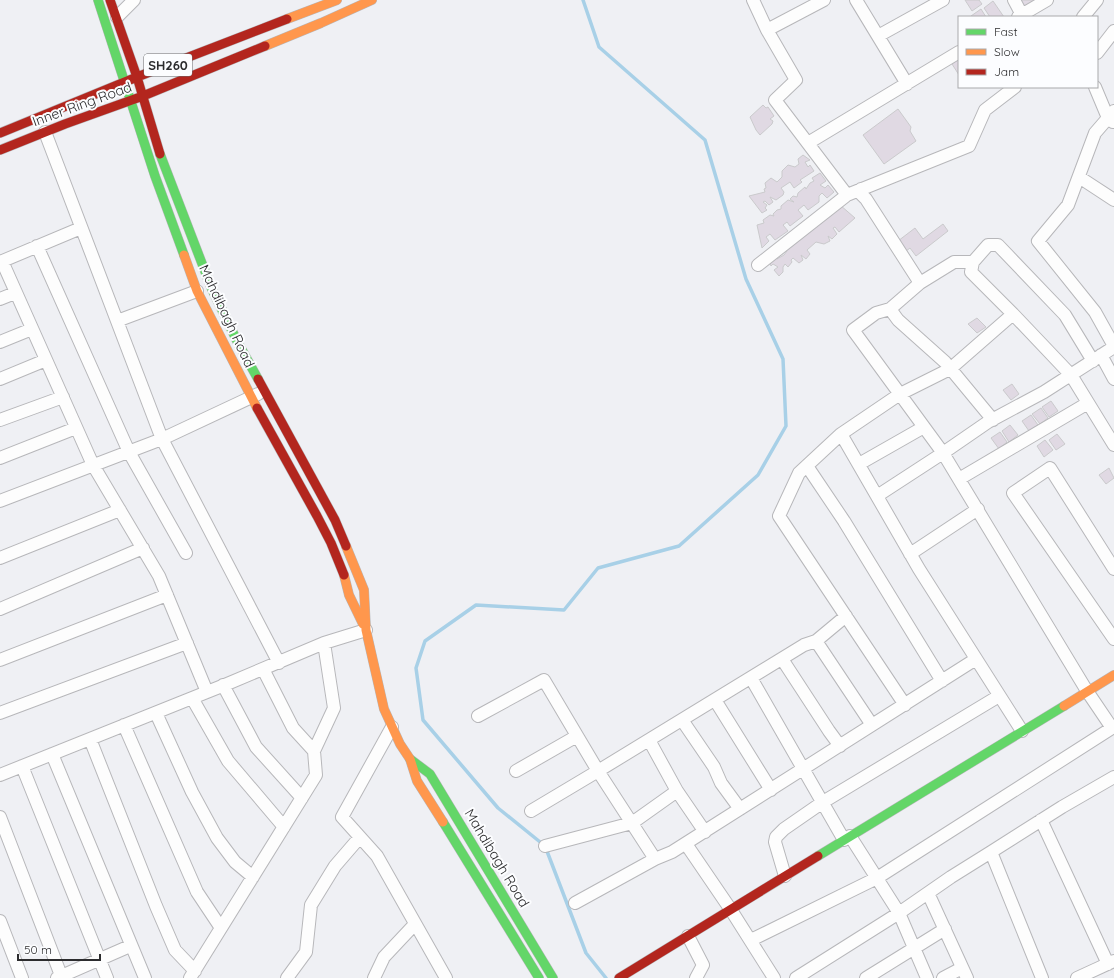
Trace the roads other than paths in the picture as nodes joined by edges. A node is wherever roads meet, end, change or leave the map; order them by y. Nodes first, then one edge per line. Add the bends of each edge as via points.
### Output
1 (98, 0) edge
2 (110, 0) edge
3 (134, 0) edge
4 (337, 0) edge
5 (372, 0) edge
6 (753, 0) edge
7 (824, 0) edge
8 (856, 0) edge
9 (943, 0) edge
10 (1014, 0) edge
11 (1047, 0) edge
12 (1097, 0) edge
13 (1020, 16) edge
14 (1084, 16) edge
15 (117, 17) junction
16 (767, 30) junction
17 (1114, 31) edge
18 (878, 36) junction
19 (1098, 52) edge
20 (958, 53) edge
21 (137, 77) junction
22 (125, 82) junction
23 (907, 84) junction
24 (1014, 88) edge
25 (1096, 88) edge
26 (144, 96) junction
27 (131, 101) junction
28 (1112, 117) edge
29 (45, 132) junction
30 (0, 133) edge
31 (808, 143) junction
32 (0, 150) edge
33 (1078, 177) junction
34 (861, 189) junction
35 (848, 195) junction
36 (1114, 200) edge
37 (81, 228) junction
38 (37, 246) junction
39 (1, 262) edge
40 (973, 262) junction
41 (758, 265) dead end
42 (920, 283) junction
43 (197, 291) junction
44 (15, 293) junction
45 (0, 299) edge
46 (890, 309) junction
47 (1013, 314) junction
48 (117, 321) junction
49 (32, 329) junction
50 (0, 342) edge
51 (1114, 347) edge
52 (1097, 358) junction
53 (46, 360) junction
54 (950, 369) junction
55 (1071, 375) junction
56 (0, 379) edge
57 (1114, 379) edge
58 (264, 391) junction
59 (900, 394) junction
60 (63, 397) junction
61 (251, 398) junction
62 (1088, 403) junction
63 (0, 420) edge
64 (992, 420) junction
65 (924, 427) junction
66 (76, 428) junction
67 (841, 434) junction
68 (162, 439) junction
69 (1114, 445) edge
70 (129, 452) junction
71 (943, 453) junction
72 (0, 458) edge
73 (859, 464) junction
74 (93, 465) junction
75 (807, 466) junction
76 (959, 479) junction
77 (877, 496) junction
78 (0, 501) edge
79 (978, 509) junction
80 (120, 510) junction
81 (143, 548) junction
82 (186, 553) dead end
83 (910, 554) junction
84 (0, 558) edge
85 (1114, 570) edge
86 (167, 595) junction
87 (0, 609) edge
88 (846, 616) junction
89 (366, 630) junction
90 (1114, 639) edge
91 (816, 641) junction
92 (187, 643) junction
93 (324, 643) junction
94 (782, 659) junction
95 (0, 660) edge
96 (976, 660) junction
97 (279, 663) junction
98 (263, 669) junction
99 (1114, 675) edge
100 (751, 678) junction
101 (942, 681) junction
102 (223, 686) junction
103 (1087, 691) junction
104 (207, 692) junction
105 (1000, 696) junction
106 (192, 698) junction
107 (715, 700) junction
108 (905, 705) junction
109 (0, 713) edge
110 (156, 713) junction
111 (478, 716) dead end
112 (682, 720) junction
113 (124, 725) junction
114 (872, 725) junction
115 (392, 727) junction
116 (1113, 727) edge
117 (1022, 731) junction
118 (577, 736) junction
119 (90, 739) junction
120 (649, 740) junction
121 (840, 746) junction
122 (314, 751) junction
123 (52, 754) junction
124 (410, 759) junction
125 (22, 766) junction
126 (804, 769) junction
127 (516, 771) dead end
128 (598, 771) junction
129 (0, 775) edge
130 (1114, 777) edge
131 (771, 790) junction
132 (678, 791) junction
133 (302, 798) junction
134 (823, 802) junction
135 (740, 809) junction
136 (531, 811) dead end
137 (0, 817) edge
138 (1041, 820) junction
139 (632, 823) junction
140 (284, 827) junction
141 (705, 832) junction
142 (360, 837) junction
143 (847, 838) junction
144 (686, 844) junction
145 (545, 846) dead end
146 (991, 852) junction
147 (655, 859) junction
148 (785, 876) junction
149 (253, 877) junction
150 (877, 878) junction
151 (928, 893) junction
152 (575, 903) dead end
153 (731, 910) junction
154 (899, 913) junction
155 (0, 921) edge
156 (415, 924) junction
157 (221, 928) junction
158 (945, 929) junction
159 (688, 936) junction
160 (751, 940) junction
161 (130, 946) junction
162 (914, 947) junction
163 (99, 960) junction
164 (1111, 962) edge
165 (965, 973) edge
166 (193, 974) edge
167 (442, 976) edge
168 (60, 977) edge
169 (22, 978) edge
170 (106, 978) edge
171 (144, 978) edge
172 (287, 978) edge
173 (374, 978) edge
174 (539, 978) edge
175 (553, 978) edge
176 (619, 978) edge
177 (696, 978) edge
178 (774, 978) edge
179 (796, 978) edge
180 (866, 978) edge
181 (927, 978) edge
182 (943, 978) edge
183 (1042, 978) edge
184 (1077, 978) edge

1 - 22 main road, Mahdibagh Road
2 - 15 main road, Mahdibagh Road
3 - 15 street
4 - 21 main road, Inner Ring Road / SH260
5 - 26 main road, Inner Ring Road
6 - 16 street
7 - 16 street
8 - 18 street
9 - 18 street
10 - 13 street
11 - 13 street
12 - 14 street
15 - 21 main road, Mahdibagh Road
16 - 31 street via 796,80 775,100
17 - 19 street
18 - 23 street
20 - 23 street
21 - 22 main road, Inner Ring Road / SH260
21 - 26 main road, Mahdibagh Road
22 - 27 main road, Mahdibagh Road
22 - 30 main road, Inner Ring Road / SH260
23 - 31 street
24 - 34 street via 985,110 969,146
25 - 28 street
26 - 27 main road, Inner Ring Road
26 - 58 main road, Mahdibagh Road via 158,147 201,263 222,312
27 - 29 main road, Inner Ring Road
27 - 43 main road, Mahdibagh Road
28 - 33 street via 1095,133
29 - 32 main road, Inner Ring Road
29 - 37 street
31 - 35 street
33 - 36 street
33 - 51 street via 1068,205 1038,241 1095,312
34 - 35 street
34 - 42 street via 860,193 866,198
35 - 41 street
37 - 38 street
37 - 48 street
38 - 39 street
38 - 70 street
39 - 44 street
40 - 42 street via 954,262
40 - 47 street via 971,272
40 - 52 street via 988,245 998,245 1065,315
42 - 46 street
43 - 48 street
43 - 61 main road, Mahdibagh Road
44 - 45 street
44 - 49 street
46 - 54 street via 898,320
46 - 59 street via 876,313 853,330
47 - 54 street
47 - 55 street
48 - 68 street
49 - 50 street
49 - 53 street
51 - 52 street
52 - 55 street
52 - 57 street
53 - 56 street
53 - 60 street
54 - 59 street
54 - 64 street
55 - 62 street
55 - 64 street
58 - 61 street
58 - 89 main road, Mahdibagh Road via 346,543 364,590
59 - 65 street
59 - 67 street
60 - 63 street
60 - 66 street
61 - 68 street
61 - 89 main road, Mahdibagh Road via 331,543 349,595
62 - 69 street
62 - 76 street
64 - 71 street
65 - 71 street
65 - 73 street
66 - 72 street
66 - 74 street
67 - 73 street
67 - 75 street
68 - 70 street
68 - 97 street
70 - 74 street
70 - 82 street
71 - 76 street
71 - 77 street
73 - 77 street
74 - 78 street
74 - 80 street
75 - 88 street via 799,473 779,516
75 - 101 street via 844,521
76 - 79 street
77 - 83 street
79 - 83 street
79 - 103 street
80 - 81 street
80 - 84 street
81 - 86 street via 160,576
81 - 87 street
83 - 96 street
85 - 90 street via 1050,468 1013,493
86 - 92 street
86 - 95 street
88 - 91 street
88 - 108 street
89 - 93 street
89 - 115 main road, Mahdibagh Road via 384,709
91 - 94 street
91 - 114 street
92 - 104 street
92 - 109 street
93 - 97 street
93 - 122 street via 334,708
94 - 100 street
94 - 121 street
96 - 101 street
96 - 105 street
97 - 98 street
98 - 102 street
98 - 122 street via 293,728
99 - 103 main road
100 - 107 street
100 - 126 street
101 - 108 street
102 - 104 street
102 - 133 street via 256,747
103 - 116 street
103 - 117 main road
104 - 106 street
105 - 117 street
105 - 134 street
106 - 110 street
106 - 140 street via 228,760
107 - 112 street
107 - 131 street
108 - 114 street
110 - 113 street
110 - 149 street via 192,792 217,838 235,862
111 - 118 street via 544,680
112 - 120 street
112 - 135 street via 714,767 721,784
113 - 119 street
113 - 157 street via 197,892
114 - 121 street
115 - 124 main road, Mahdibagh Road
115 - 142 street via 342,817
116 - 150 street
117 - 143 main road
118 - 127 street
118 - 128 street
119 - 123 street
119 - 166 street via 175,950
120 - 128 street
120 - 132 street
121 - 126 street
122 - 133 street via 316,775
123 - 125 street
123 - 161 street
124 - 174 main road, Mahdibagh Road via 416,781
124 - 175 main road, Mahdibagh Road via 430,774
125 - 129 street
125 - 163 street
126 - 131 street
126 - 134 street
128 - 136 street
128 - 139 street
130 - 138 street
131 - 135 street
132 - 139 street
132 - 141 street
133 - 140 street
134 - 143 street
134 - 148 street via 776,837 775,842
135 - 141 street
137 - 168 street
138 - 146 street
138 - 164 street
139 - 145 street
139 - 147 street
140 - 149 street
141 - 144 street
142 - 156 street via 377,856
142 - 172 street via 335,866 311,904 306,952
143 - 148 main road
143 - 150 street
144 - 147 street
144 - 153 street
146 - 151 street
146 - 183 street
147 - 152 street
148 - 153 main road
149 - 157 street
150 - 154 street
150 - 160 street
151 - 154 street
151 - 158 street
153 - 159 main road
153 - 160 street
154 - 162 street
154 - 179 street
155 - 169 street
156 - 167 street
156 - 173 street via 384,957
157 - 166 street
158 - 162 street
158 - 165 street
159 - 176 main road
159 - 177 street via 704,965
160 - 178 street
161 - 163 street
161 - 171 street
162 - 180 street
162 - 181 street
163 - 168 street
163 - 170 street
164 - 184 street
165 - 182 street

